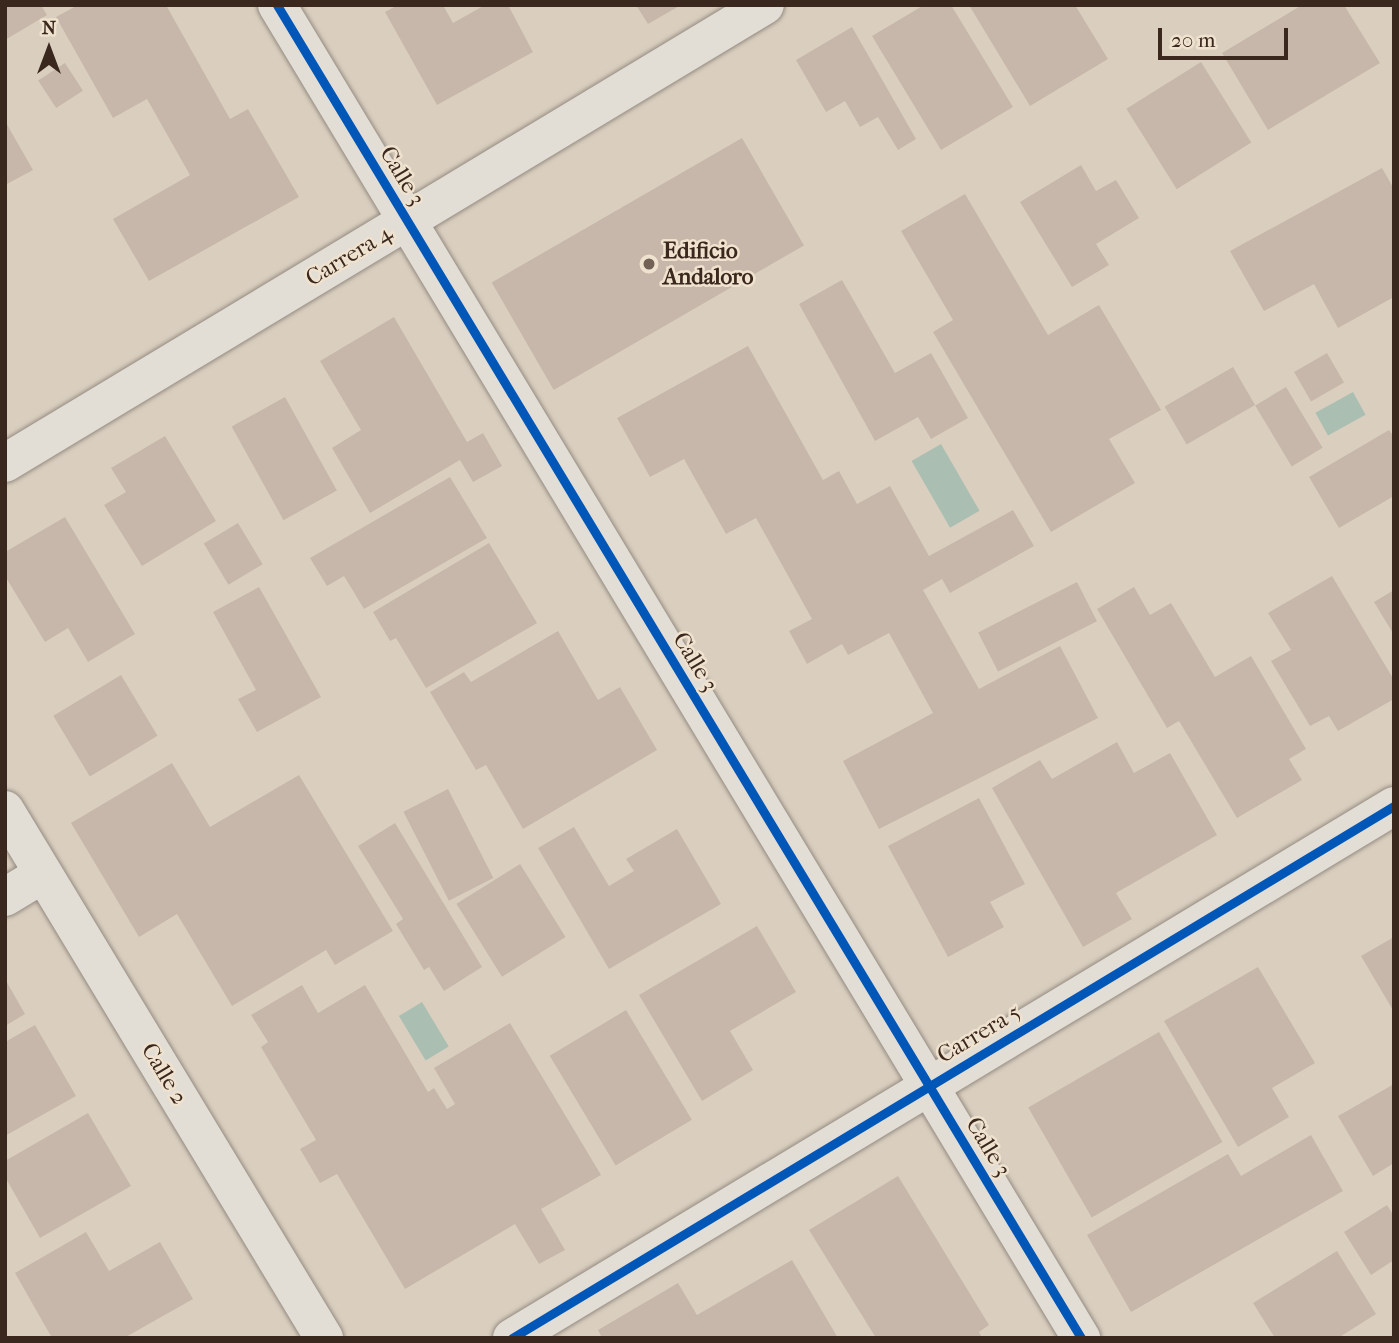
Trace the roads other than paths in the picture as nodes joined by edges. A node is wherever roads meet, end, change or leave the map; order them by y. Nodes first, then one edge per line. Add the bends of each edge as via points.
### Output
1 (277, 5) edge
2 (765, 5) edge
3 (407, 221) junction
4 (5, 463) edge
5 (1394, 806) edge
6 (5, 810) edge
7 (43, 874) junction
8 (5, 897) edge
9 (929, 1086) junction
10 (324, 1338) edge
11 (512, 1338) edge
12 (1081, 1338) edge

1 - 3 street, Calle 3
2 - 3 street, Carrera 4
3 - 4 street, Carrera 4
3 - 9 street, Calle 3
5 - 9 street, Carrera 5
6 - 7 street, Calle 2
7 - 8 street
7 - 10 street, Calle 2
9 - 11 street, Carrera 5
9 - 12 street, Calle 3

